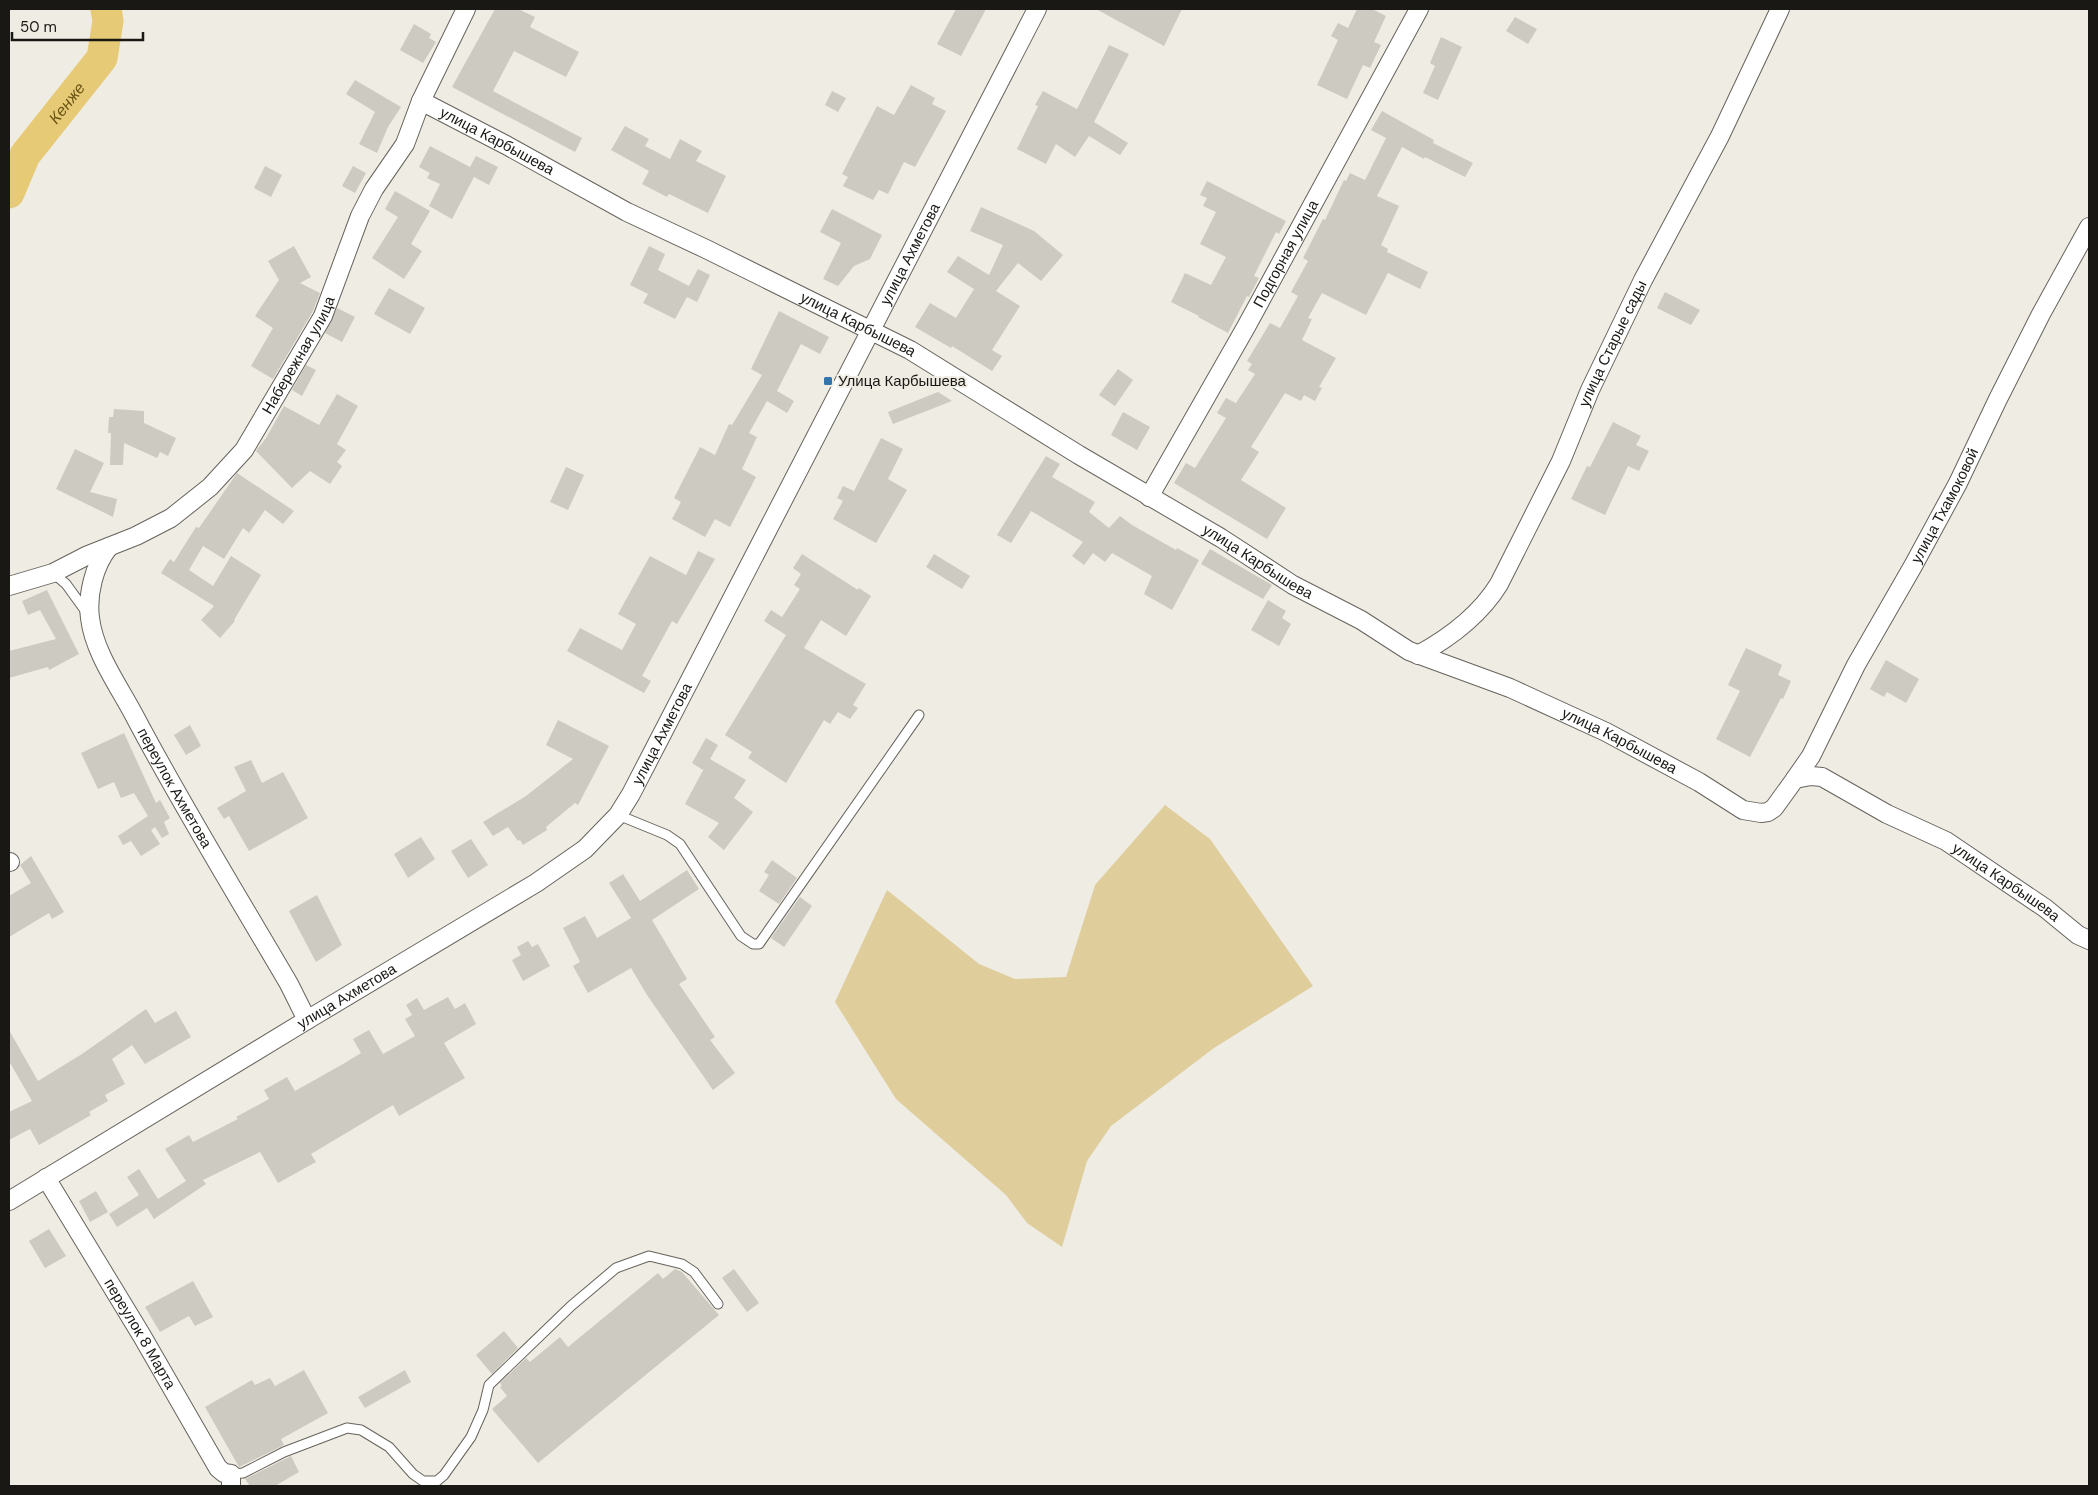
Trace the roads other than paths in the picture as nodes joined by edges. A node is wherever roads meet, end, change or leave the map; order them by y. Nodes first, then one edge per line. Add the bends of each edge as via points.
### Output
1 (466, 9) edge
2 (1037, 9) edge
3 (1419, 9) edge
4 (1780, 9) edge
5 (421, 101) junction
6 (2089, 227) edge
7 (870, 330) junction
8 (1149, 497) junction
9 (108, 546) junction
10 (53, 573) junction
11 (9, 586) edge
12 (90, 618) junction
13 (1418, 655) junction
14 (919, 716) dead end
15 (1795, 779) junction
16 (618, 815) junction
17 (2089, 940) edge
18 (307, 1020) junction
19 (46, 1178) junction
20 (9, 1201) edge
21 (718, 1304) dead end
22 (231, 1480) edge

1 - 5 street, Набережная улица
2 - 7 street, улица Ахметова
3 - 8 street, Подгорная улица via 1246,327
4 - 13 street, улица Старые сады via 1723,129 1643,280 1590,390 1562,461 1499,584 1488,602 1468,621
5 - 7 street, улица Карбышева via 628,212
5 - 9 street, Набережная улица via 405,144 360,216 324,316 244,450 210,487 171,518
6 - 15 street, улица Тхамоковой via 2041,314 1958,483 1856,664 1811,756
7 - 8 street, улица Карбышева via 918,355
7 - 16 street, улица Ахметова
8 - 13 street, улица Карбышева
9 - 10 street, Набережная улица
9 - 12 street, переулок Ахметова via 95,572
10 - 11 street, Набережная улица
10 - 12 lane via 66,584
12 - 18 street, переулок Ахметова via 101,654 150,746
13 - 15 street, улица Карбышева via 1510,688 1606,732 1742,810 1768,812
14 - 16 lane via 759,944 741,936 680,844 667,835
15 - 17 street, улица Карбышева via 1822,778 1887,814 1946,841
16 - 18 street, улица Ахметова via 585,849 544,878
18 - 19 street, улица Ахметова
19 - 20 street, улица Ахметова
19 - 22 street, переулок 8 Марта via 218,1468
21 - 22 lane via 694,1272 682,1264 649,1256 616,1268 571,1306 489,1385 483,1410 471,1437 444,1476 436,1481 423,1481 388,1447 361,1430 347,1428 284,1452

